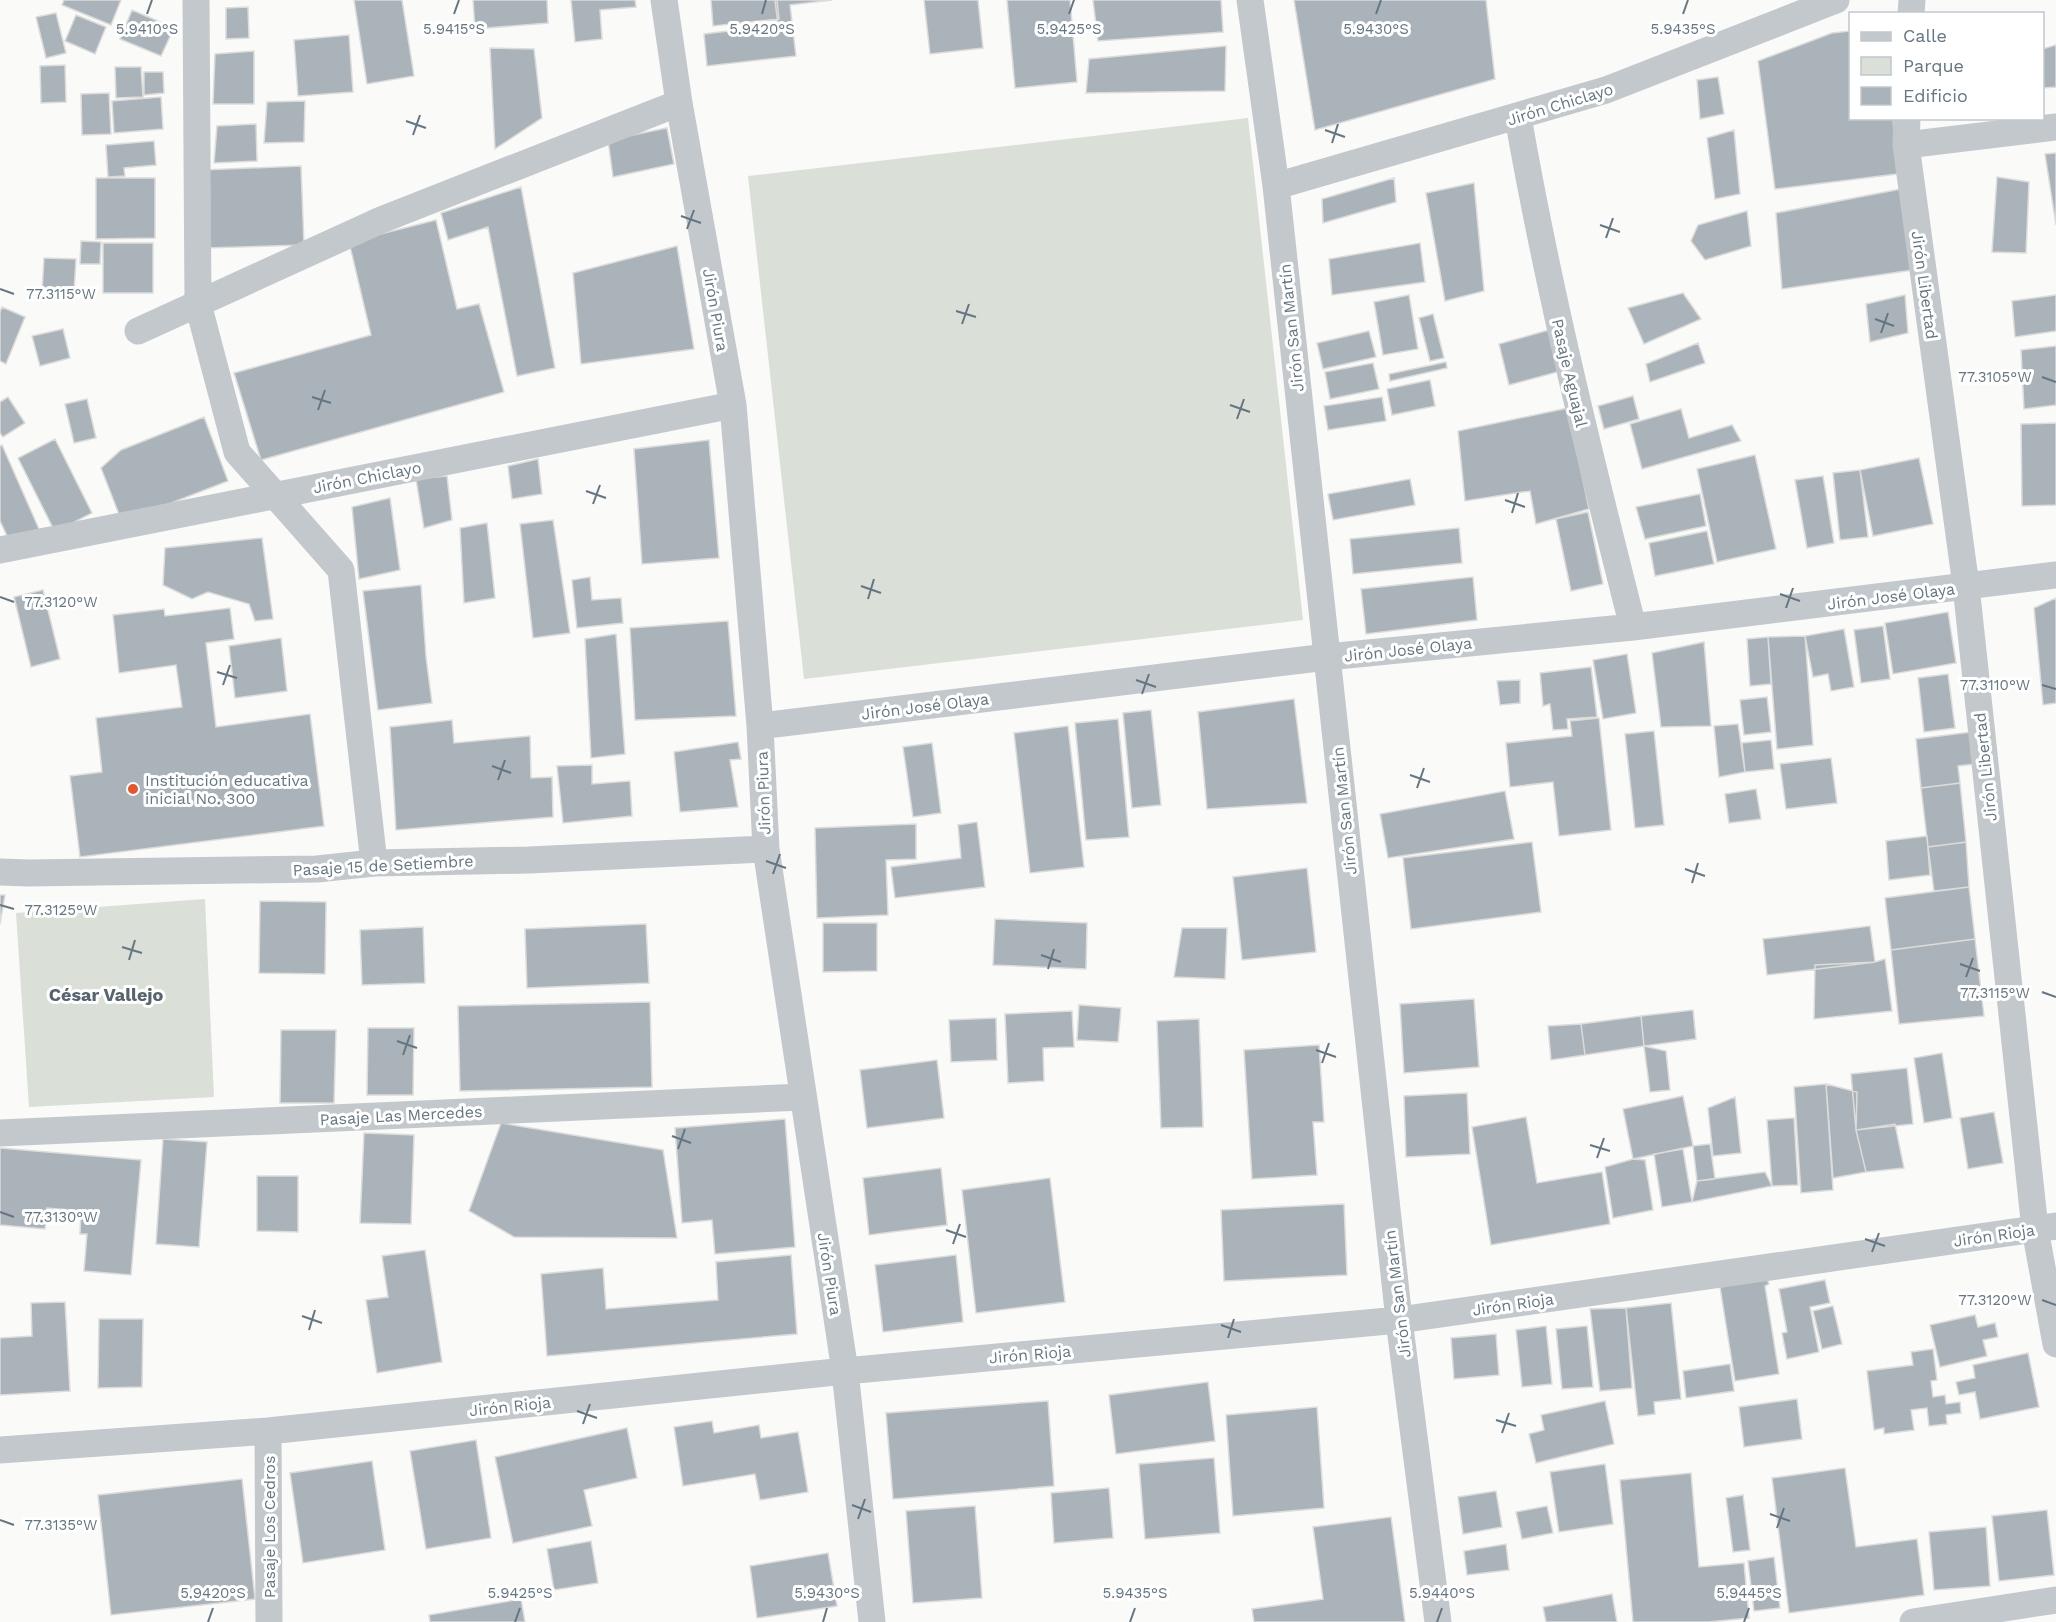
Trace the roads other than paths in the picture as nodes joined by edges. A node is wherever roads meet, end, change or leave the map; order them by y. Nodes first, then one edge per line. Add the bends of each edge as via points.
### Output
1 (195, 0) edge
2 (664, 0) edge
3 (1250, 0) edge
4 (1836, 0) edge
5 (679, 103) junction
6 (1518, 117) junction
7 (1907, 120) edge
8 (2056, 128) edge
9 (1906, 146) junction
10 (1276, 186) junction
11 (198, 304) junction
12 (138, 331) dead end
13 (733, 405) junction
14 (274, 496) junction
15 (0, 550) edge
16 (2056, 575) edge
17 (1966, 586) junction
18 (1633, 627) junction
19 (1328, 657) junction
20 (760, 726) junction
21 (765, 849) junction
22 (374, 863) junction
23 (0, 872) edge
24 (803, 1097) junction
25 (0, 1133) edge
26 (2045, 1228) edge
27 (1399, 1320) junction
28 (2056, 1344) edge
29 (844, 1371) junction
30 (268, 1431) junction
31 (0, 1450) edge
32 (2056, 1600) edge
33 (269, 1622) edge
34 (872, 1622) edge
35 (1438, 1622) edge
36 (1913, 1622) edge

1 - 11 street
2 - 5 street, Jirón Piura
3 - 10 street, Jirón San Martín
4 - 6 street, Jirón Chiclayo via 1606,90
5 - 11 street via 381,220
5 - 13 street, Jirón Piura
6 - 10 street, Jirón Chiclayo
6 - 18 street, Pasaje Aguajal via 1566,359
7 - 9 street, Jirón Libertad
8 - 9 street
9 - 17 street, Jirón Libertad
10 - 19 street, Jirón San Martín
11 - 12 street
11 - 14 street via 237,452
13 - 14 street, Jirón Chiclayo
13 - 20 street, Jirón Piura
14 - 15 street, Jirón Chiclayo
14 - 22 street via 340,570
16 - 17 street, Jirón José Olaya
17 - 18 street, Jirón José Olaya
17 - 26 street, Jirón Libertad
18 - 19 street, Jirón José Olaya
19 - 20 street, Jirón José Olaya
19 - 27 street, Jirón San Martín
20 - 21 street, Jirón Piura
21 - 22 street, Pasaje 15 de Setiembre
21 - 24 street, Jirón Piura
22 - 23 street, Pasaje 15 de Setiembre via 317,869
24 - 25 street, Pasaje Las Mercedes
24 - 29 street, Jirón Piura
26 - 27 street, Jirón Rioja
26 - 28 street, Jirón Libertad
27 - 29 street, Jirón Rioja
27 - 35 street, Jirón San Martín
29 - 30 street, Jirón Rioja
29 - 34 street, Jirón Piura
30 - 31 street, Jirón Rioja
30 - 33 street, Pasaje Los Cedros
32 - 36 street

